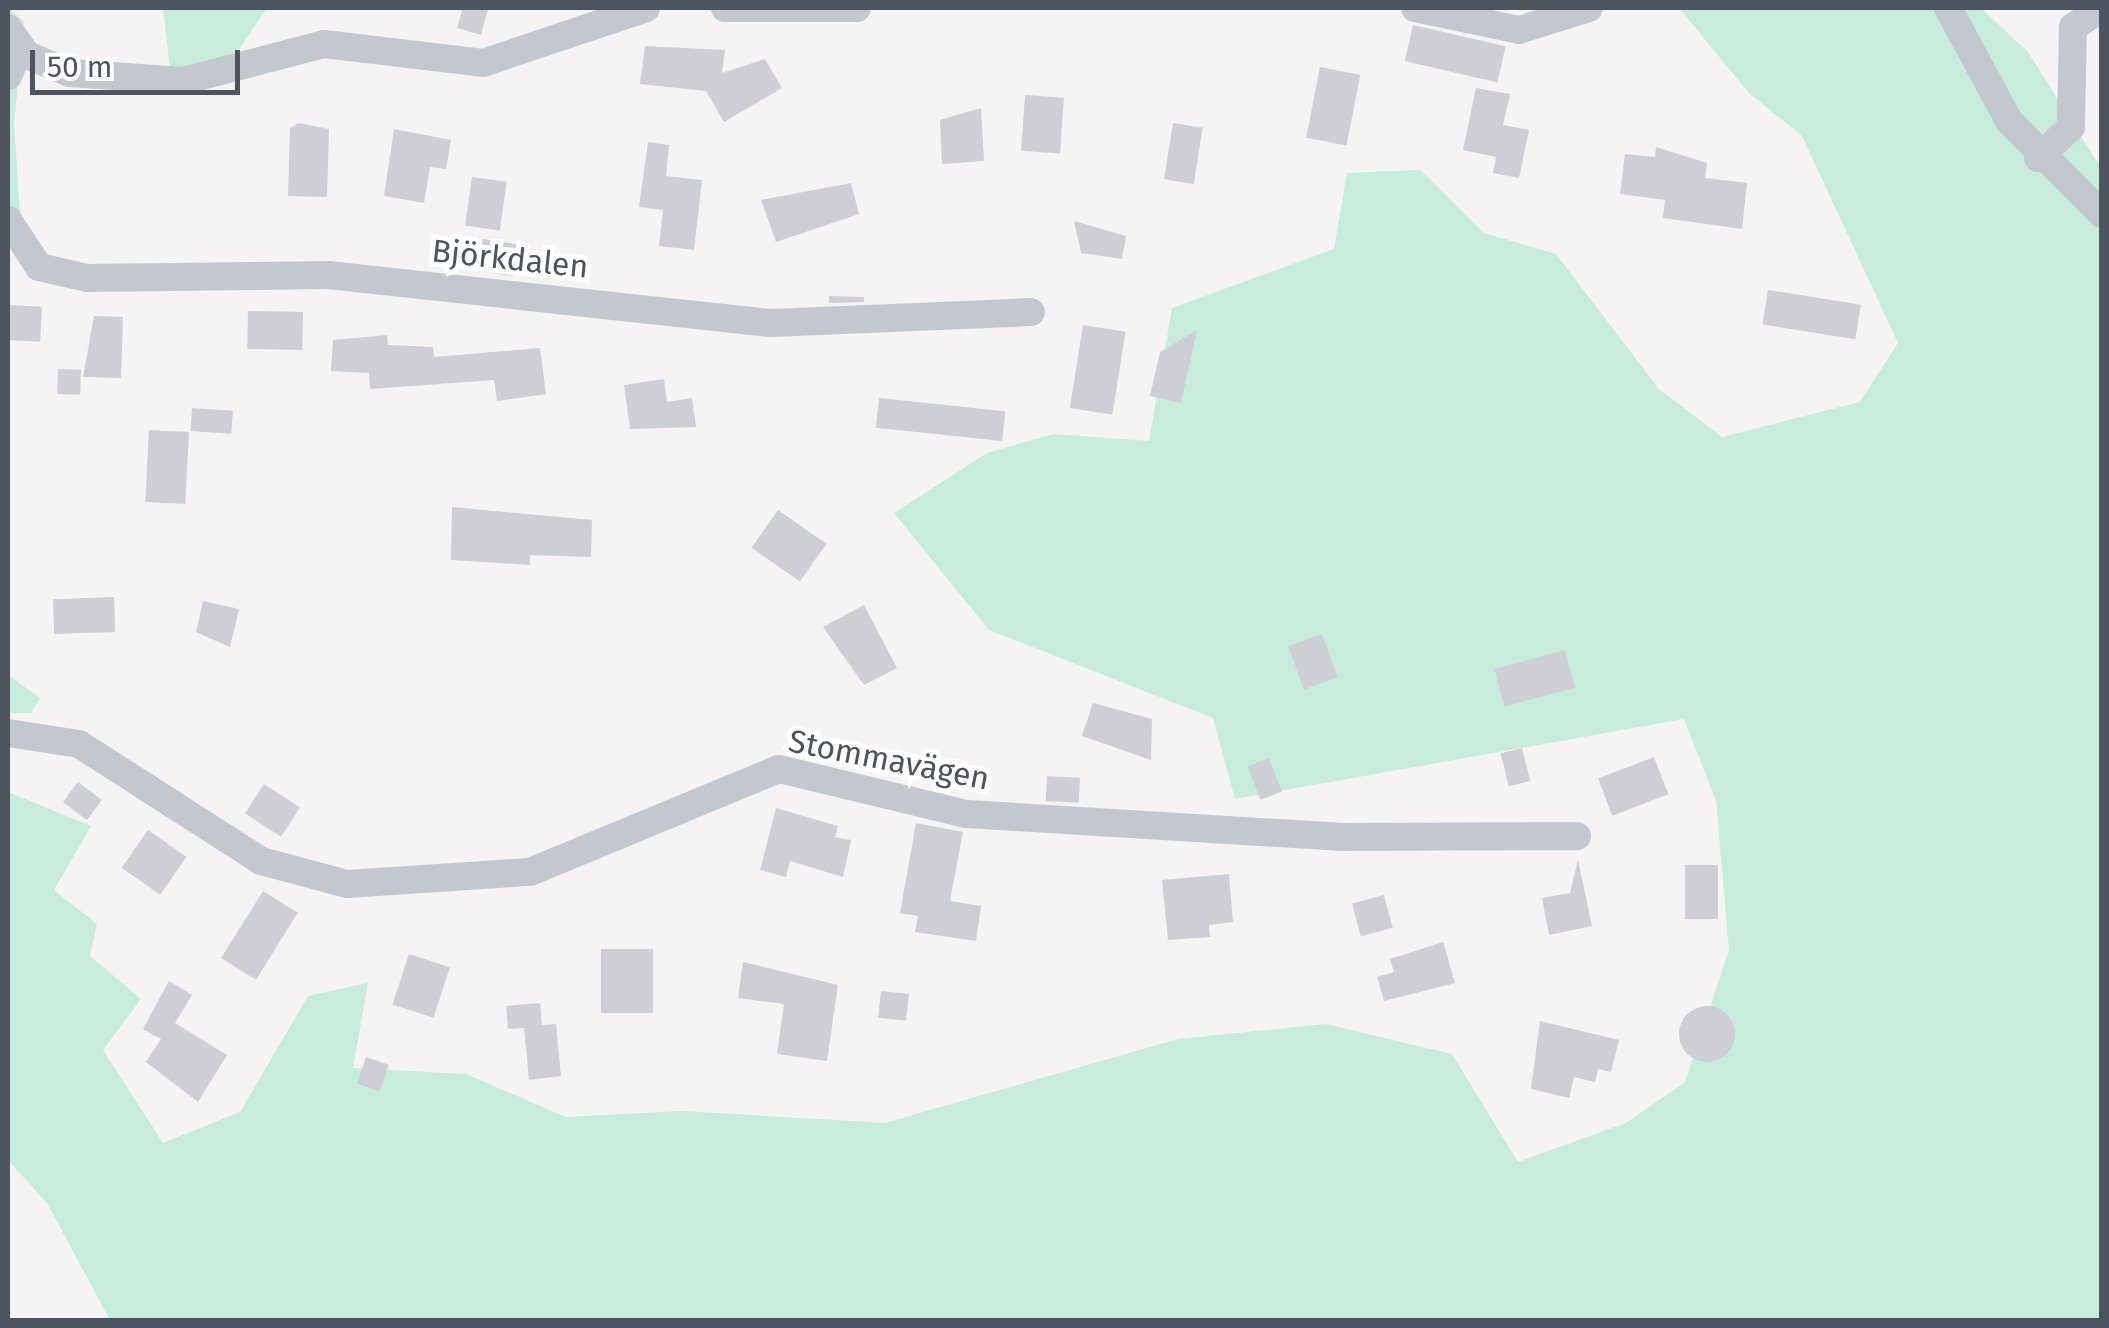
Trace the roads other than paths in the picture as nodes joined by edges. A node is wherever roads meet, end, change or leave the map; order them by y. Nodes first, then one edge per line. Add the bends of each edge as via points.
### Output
1 (726, 8) edge
2 (857, 8) edge
3 (1415, 8) edge
4 (1589, 8) edge
5 (1948, 8) edge
6 (2102, 8) edge
7 (634, 10) edge
8 (14, 38) edge
9 (8, 76) edge
10 (2038, 158) junction
11 (2102, 214) edge
12 (8, 220) edge
13 (1031, 312) dead end
14 (8, 733) edge
15 (1577, 836) dead end

1 - 2 street
3 - 4 street via 1518,30
5 - 10 street
6 - 10 street via 2073,27 2071,127
7 - 8 street via 483,63 324,44 183,80 70,73
8 - 9 street
10 - 11 street
12 - 13 street, Björkdalen via 39,267 87,278 328,276 771,323
14 - 15 street, Stommavägen via 79,744 261,861 347,884 530,872 779,770 967,814 1339,837

